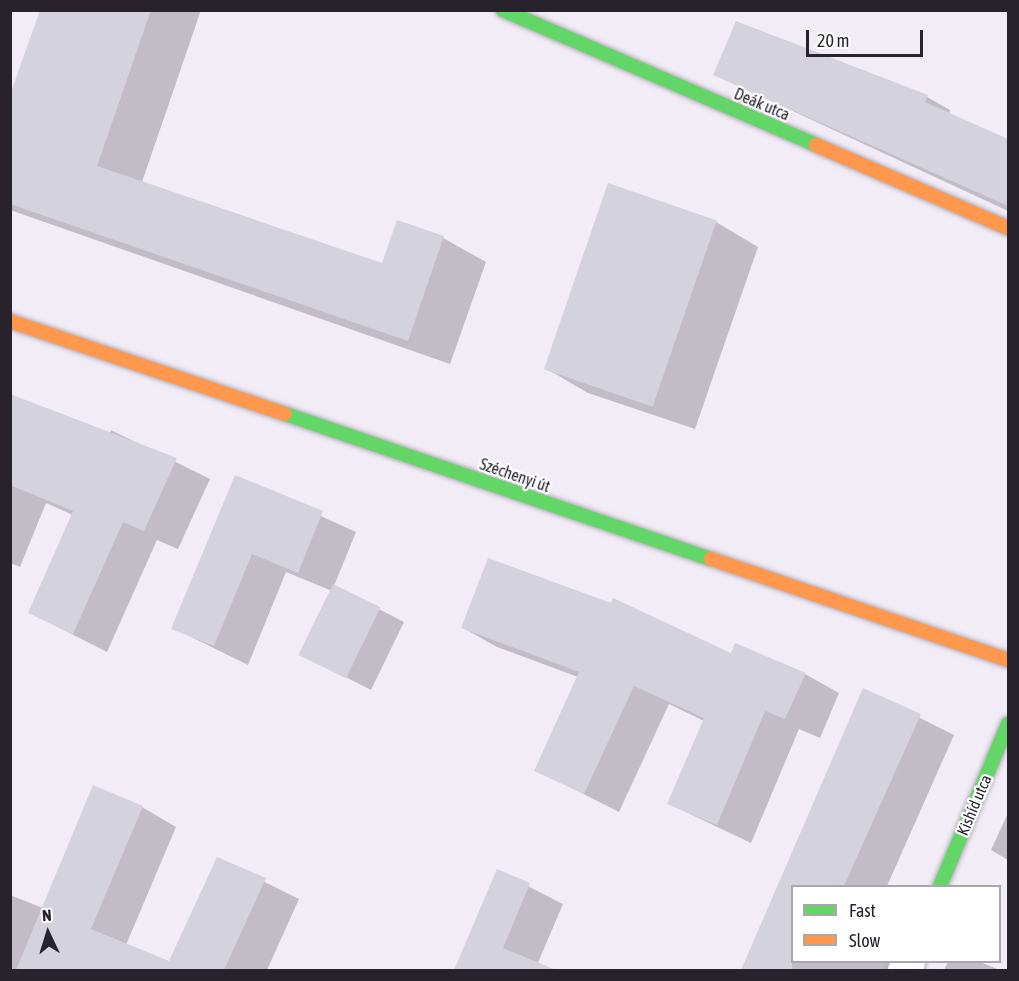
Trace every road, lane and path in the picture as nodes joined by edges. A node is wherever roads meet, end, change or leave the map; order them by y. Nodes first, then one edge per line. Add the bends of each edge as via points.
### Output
1 (503, 10) edge
2 (1008, 228) edge
3 (10, 321) edge
4 (1008, 660) edge
5 (1008, 724) edge
6 (940, 885) edge

1 - 2 main road, Deák utca
3 - 4 main road, Széchenyi út
5 - 6 main road, Kishíd utca

